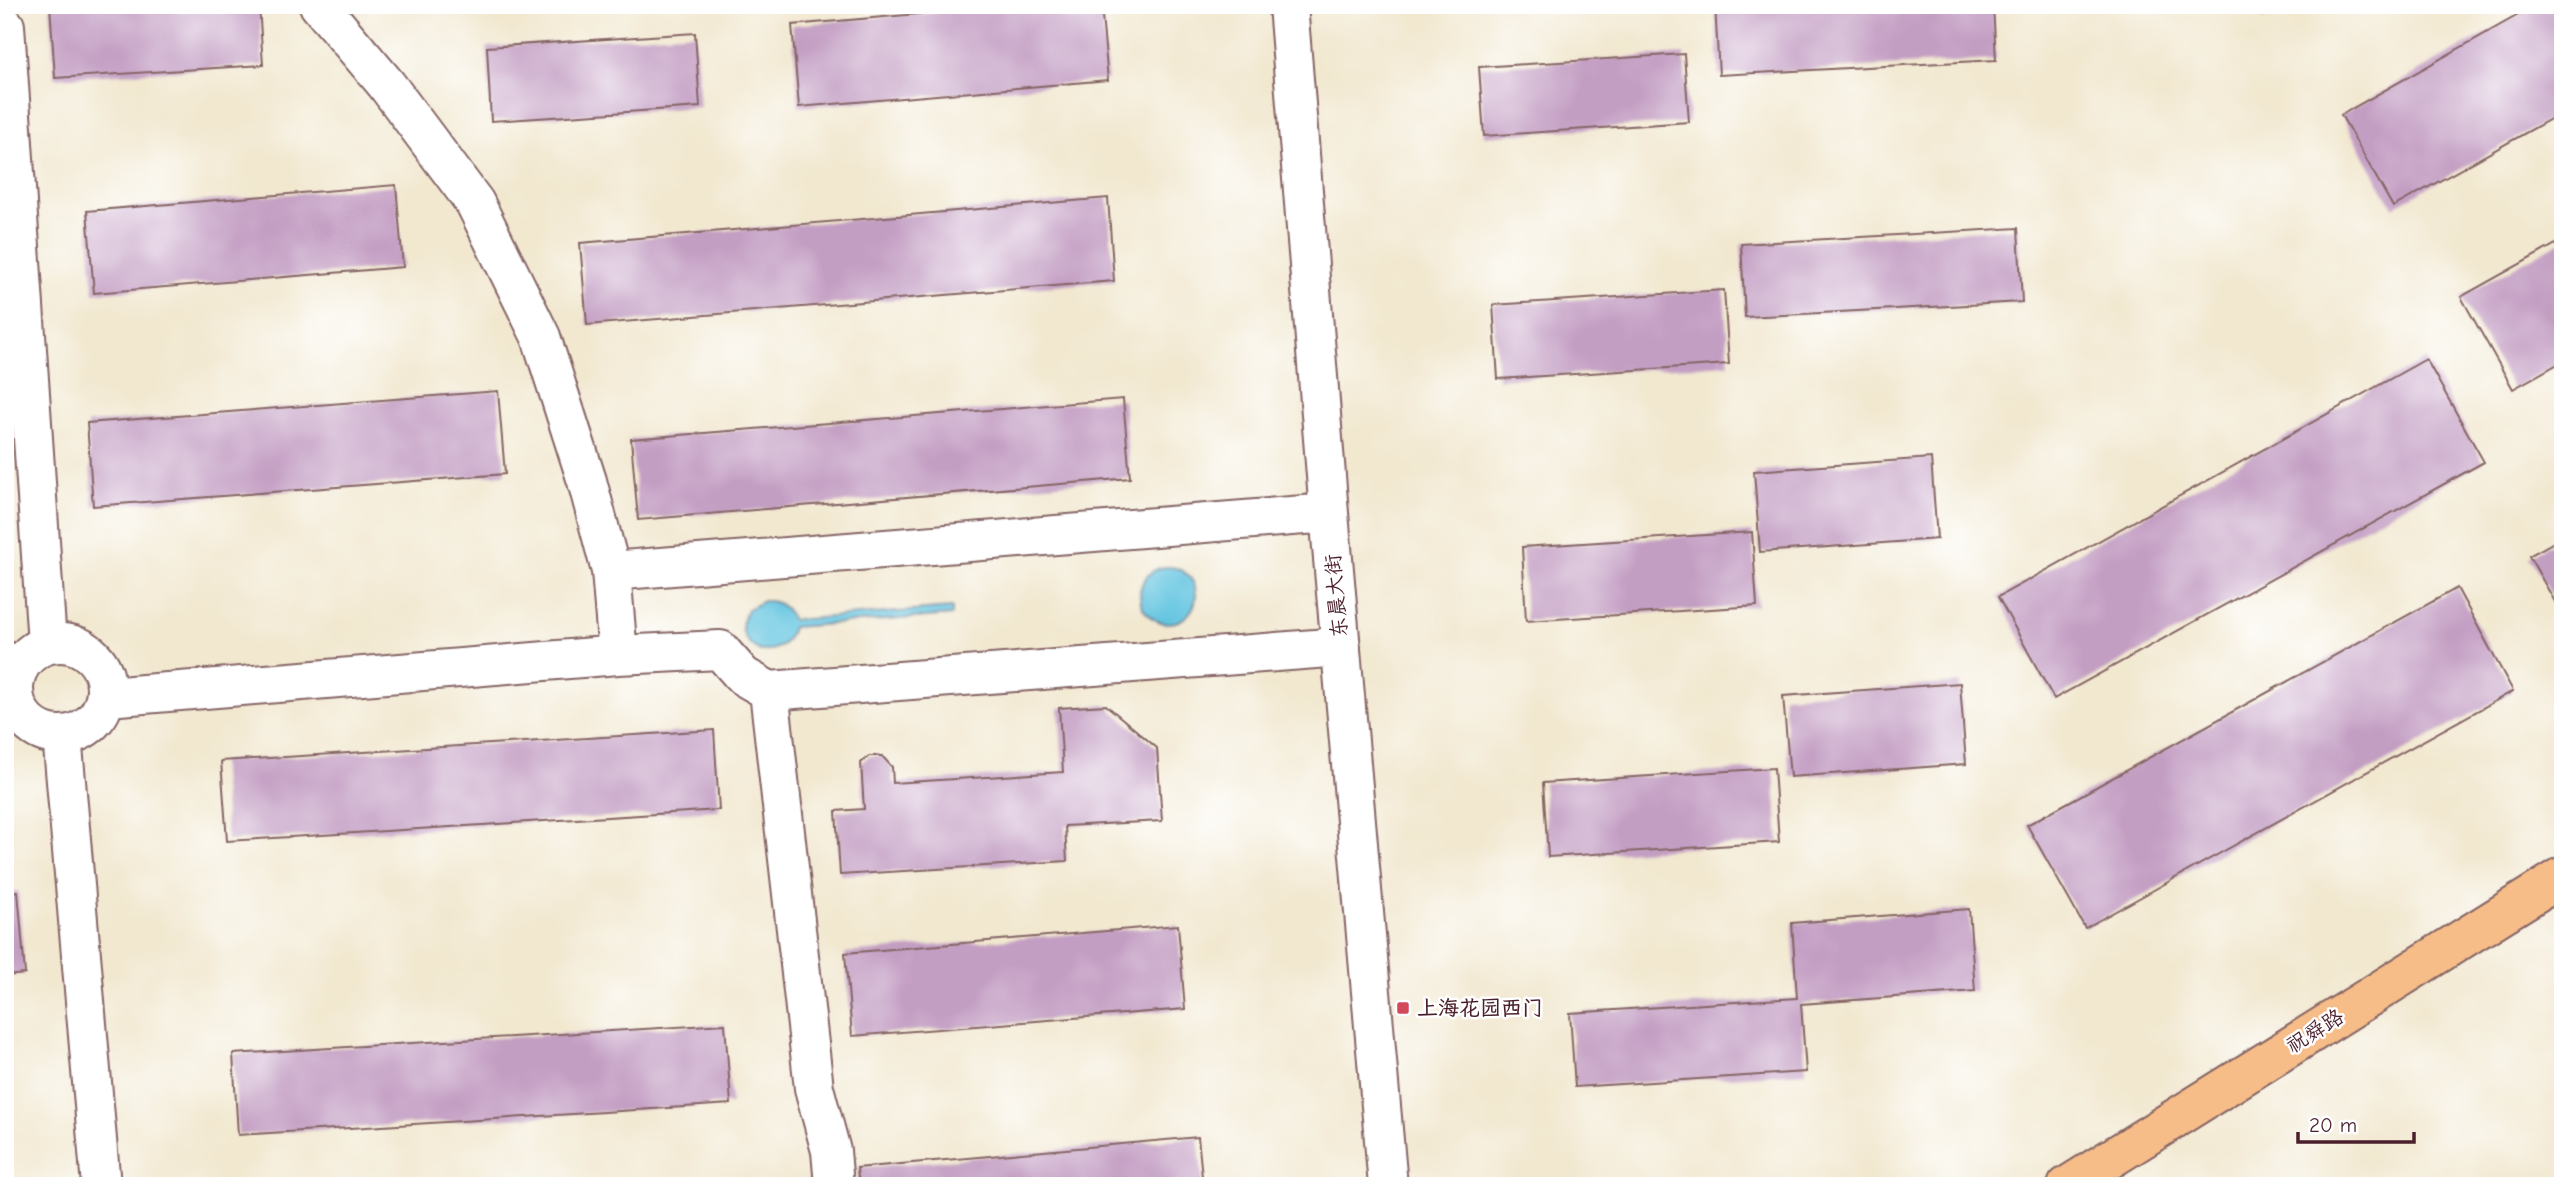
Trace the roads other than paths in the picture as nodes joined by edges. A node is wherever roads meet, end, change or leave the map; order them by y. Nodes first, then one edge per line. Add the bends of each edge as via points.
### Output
1 (319, 5) edge
2 (1288, 5) edge
3 (5, 26) edge
4 (1329, 513) junction
5 (611, 570) junction
6 (47, 644) junction
7 (1341, 647) junction
8 (618, 655) junction
9 (768, 691) junction
10 (107, 697) junction
11 (62, 736) junction
12 (2563, 876) edge
13 (101, 1186) edge
14 (834, 1186) edge
15 (1388, 1186) edge
16 (2067, 1186) edge

1 - 5 street via 386,84 475,203 541,337
2 - 4 street, 东晨大街
3 - 6 street
4 - 5 street
4 - 7 street, 东晨大街
5 - 8 street
6 - 10 street via 77,645 91,653 101,666
6 - 11 street via 33,650 15,674 15,704 33,727
7 - 9 street
7 - 15 street, 东晨大街
8 - 9 street via 720,650 743,676
8 - 10 street
9 - 14 street via 814,1088 831,1151
10 - 11 street via 91,724
11 - 13 street
12 - 16 main road, 祝舜路

